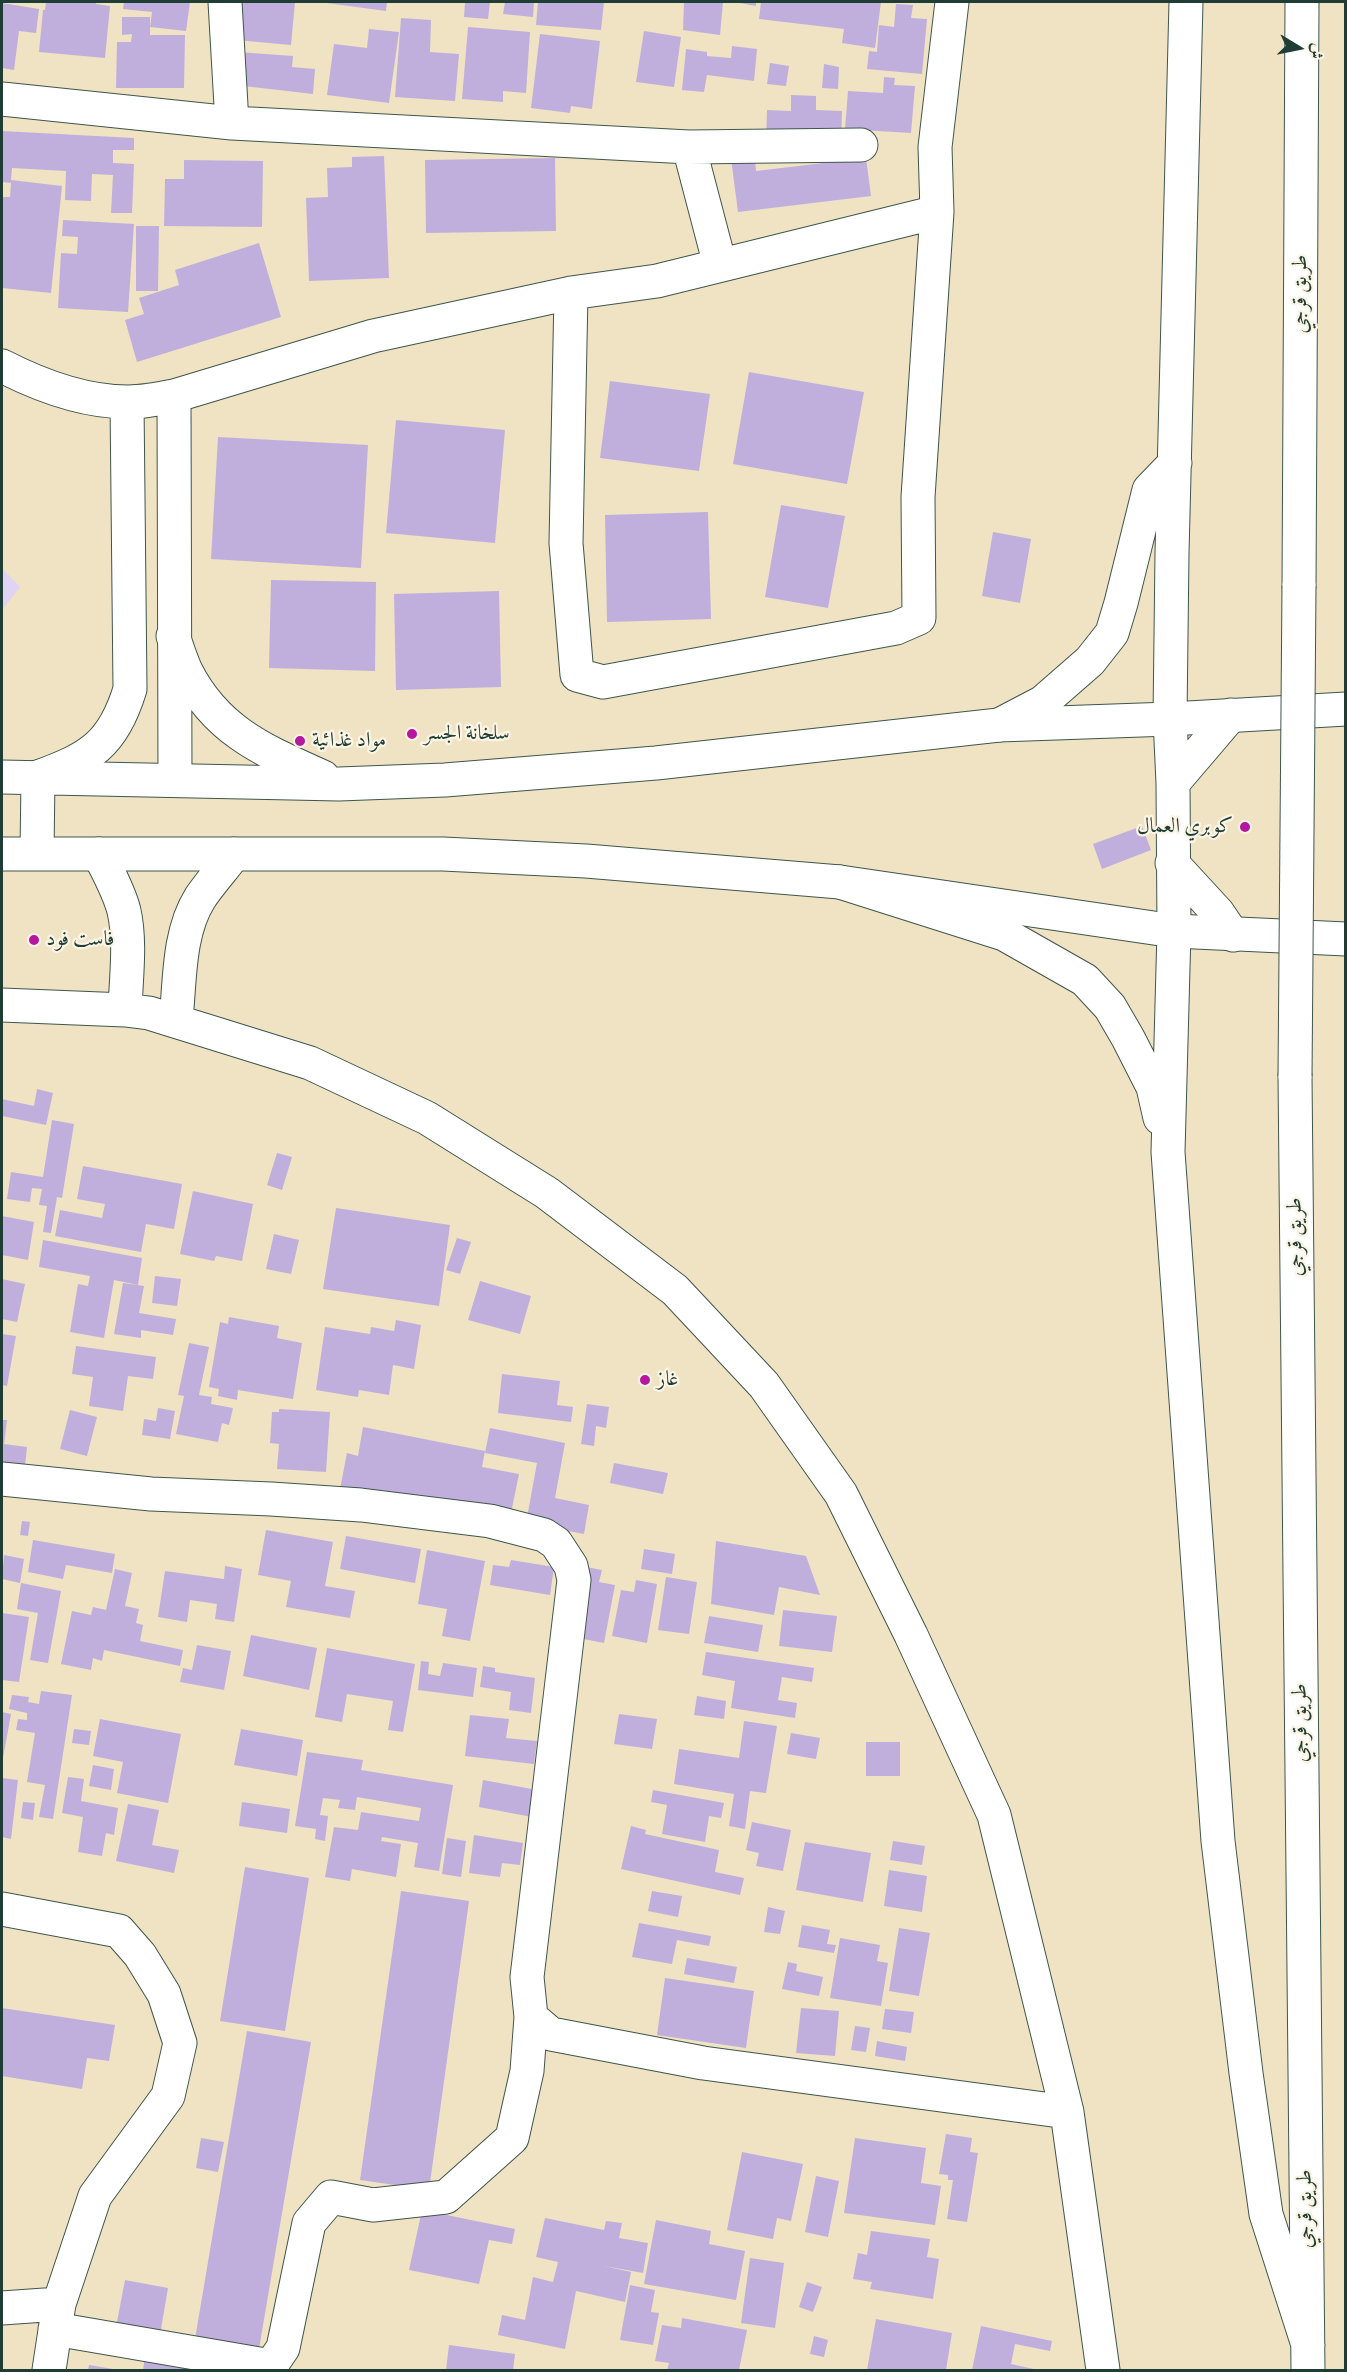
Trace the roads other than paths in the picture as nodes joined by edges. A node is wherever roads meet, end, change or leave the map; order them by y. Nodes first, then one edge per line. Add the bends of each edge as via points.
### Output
1 (225, 2) edge
2 (952, 2) edge
3 (1186, 2) edge
4 (1302, 2) edge
5 (2, 99) edge
6 (232, 123) junction
7 (861, 145) dead end
8 (689, 147) junction
9 (937, 212) junction
10 (720, 265) junction
11 (571, 293) junction
12 (2, 366) edge
13 (174, 396) junction
14 (128, 402) junction
15 (1175, 463) junction
16 (173, 636) junction
17 (1346, 709) edge
18 (1230, 715) junction
19 (1170, 719) junction
20 (999, 725) junction
21 (2, 777) edge
22 (38, 777) junction
23 (175, 780) junction
24 (1173, 783) junction
25 (339, 784) junction
26 (2, 854) edge
27 (37, 854) junction
28 (99, 854) junction
29 (234, 854) junction
30 (1173, 863) junction
31 (840, 882) junction
32 (1174, 931) junction
33 (1233, 935) junction
34 (1346, 939) edge
35 (2, 1005) edge
36 (124, 1010) junction
37 (176, 1020) junction
38 (1168, 1152) junction
39 (2, 1479) edge
40 (2, 1909) edge
41 (531, 2017) junction
42 (1067, 2112) junction
43 (2, 2308) edge
44 (57, 2316) junction
45 (1308, 2358) edge
46 (270, 2368) edge
47 (49, 2370) edge
48 (1103, 2370) edge

1 - 6 main road
2 - 9 main road via 935,147
3 - 15 main road
4 - 45 main road, طريق قرجي, bridge via 1295,1076
5 - 6 main road
6 - 8 main road
7 - 8 main road
8 - 10 main road
9 - 10 main road
9 - 11 main road via 918,497 918,618 896,628 603,682 577,675 566,543
10 - 11 main road via 657,281
11 - 13 main road via 373,336
12 - 14 main road via 57,389
13 - 14 main road
13 - 16 main road
14 - 22 main road via 130,689 110,734 93,751 73,765
15 - 19 main road
15 - 20 main road via 1149,490 1112,633 1090,661 1043,702
16 - 23 main road
16 - 25 main road via 186,670 205,702 231,728 261,750
17 - 18 main road
18 - 19 main road
18 - 24 main road
19 - 20 main road
19 - 24 main road
20 - 25 main road via 569,771
21 - 22 main road
22 - 23 main road
22 - 27 main road
23 - 25 main road
24 - 30 main road
26 - 27 main road
27 - 28 main road
28 - 29 main road
28 - 36 main road via 124,911
29 - 31 main road via 443,854 586,861
29 - 37 main road via 200,898 190,918
30 - 32 main road
30 - 33 main road
31 - 32 main road
31 - 38 main road via 1004,934 1085,980 1110,1007 1153,1087
32 - 33 main road
32 - 38 main road
33 - 34 main road
35 - 36 main road
36 - 37 main road
37 - 42 main road via 310,1064 427,1118 546,1193 675,1290 764,1385 842,1494 994,1815
38 - 45 main road via 1220,1853 1266,2214
39 - 41 main road via 150,1494 361,1505 490,1521 544,1535 556,1543 571,1566 574,1580 527,1977
40 - 44 main road via 119,1931 140,1955 164,1994 180,2043 168,2096 95,2196
41 - 42 main road via 551,2034 703,2063
41 - 46 main road via 527,2071 512,2138 446,2197 373,2205 331,2197 309,2223 283,2348
42 - 48 main road
43 - 44 main road
44 - 46 main road
44 - 47 main road

